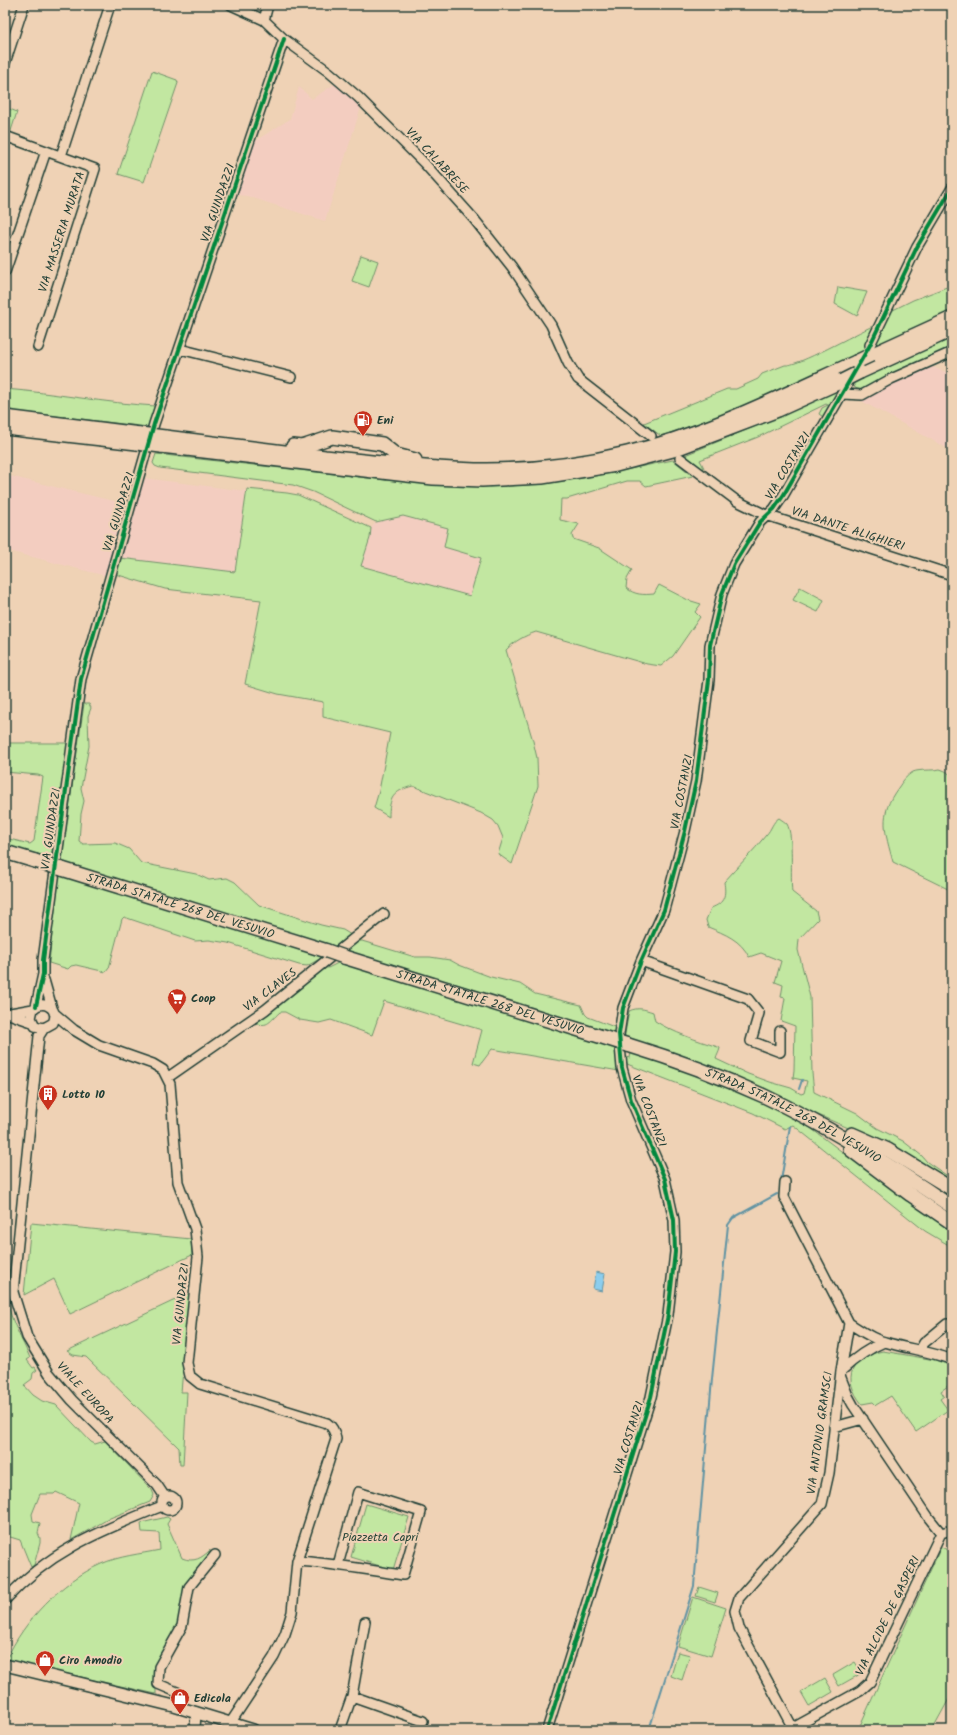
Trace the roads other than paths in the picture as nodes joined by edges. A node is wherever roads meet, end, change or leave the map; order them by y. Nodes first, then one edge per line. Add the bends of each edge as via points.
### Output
1 (24, 5) edge
2 (110, 5) edge
3 (231, 5) edge
4 (268, 5) edge
5 (264, 20) junction
6 (284, 38) junction
7 (5, 63) edge
8 (5, 136) edge
9 (46, 151) junction
10 (61, 156) junction
11 (952, 188) edge
12 (5, 272) edge
13 (952, 318) edge
14 (952, 330) edge
15 (38, 347) dead end
16 (180, 349) junction
17 (870, 350) junction
18 (952, 352) edge
19 (858, 367) junction
20 (291, 377) dead end
21 (845, 383) junction
22 (842, 394) junction
23 (5, 418) edge
24 (5, 428) edge
25 (651, 436) dead end
26 (139, 438) junction
27 (163, 442) junction
28 (234, 446) junction
29 (680, 458) dead end
30 (489, 470) junction
31 (766, 515) junction
32 (952, 575) edge
33 (5, 852) edge
34 (384, 914) dead end
35 (641, 961) junction
36 (43, 974) junction
37 (34, 1007) junction
38 (53, 1011) junction
39 (6, 1014) edge
40 (40, 1027) junction
41 (74, 1030) junction
42 (780, 1031) dead end
43 (167, 1078) junction
44 (810, 1119) junction
45 (823, 1126) junction
46 (785, 1182) dead end
47 (952, 1189) edge
48 (952, 1207) edge
49 (952, 1223) edge
50 (849, 1323) junction
51 (948, 1324) dead end
52 (884, 1342) junction
53 (920, 1350) junction
54 (952, 1360) edge
55 (841, 1374) junction
56 (863, 1419) junction
57 (834, 1427) junction
58 (952, 1530) edge
59 (941, 1533) junction
60 (215, 1555) dead end
61 (296, 1561) junction
62 (338, 1565) junction
63 (5, 1600) edge
64 (365, 1622) dead end
65 (5, 1664) edge
66 (177, 1692) dead end
67 (352, 1696) junction
68 (196, 1712) junction
69 (423, 1721) dead end
70 (231, 1722) junction
71 (794, 1729) edge
72 (195, 1730) edge
73 (253, 1730) edge
74 (340, 1730) edge
75 (547, 1730) edge

1 - 7 street
2 - 10 street
3 - 5 street, VIA CALABRESE
4 - 5 street
5 - 6 street, VIA CALABRESE
6 - 16 street, VIA GUINDAZZI
6 - 25 street, VIA CALABRESE via 358,97 424,163 470,213 512,267 551,325 578,379
8 - 9 street, VIA MASSERIA MURATA
9 - 10 street, VIA MASSERIA MURATA
9 - 12 street
10 - 15 street, VIA MASSERIA MURATA via 95,170
11 - 17 street via 917,247
13 - 17 highway
14 - 19 highway
16 - 20 street
16 - 36 street, VIA GUINDAZZI via 154,424 82,679
17 - 19 highway, bridge
18 - 22 street via 862,395
19 - 21 highway, bridge
19 - 30 highway via 719,423 644,449 566,464
21 - 22 street, VIA COSTANZI
21 - 27 highway via 673,450 616,465 542,476 482,480 432,478
22 - 31 street, VIA COSTANZI via 783,496
23 - 26 highway
24 - 26 highway
26 - 27 highway, bridge
27 - 28 highway
28 - 30 highway via 396,465
28 - 30 highway via 248,441 302,447 332,437 382,444 396,455 412,460 469,464
29 - 31 street, VIA DANTE ALIGHIERI via 737,501
31 - 32 street, VIA DANTE ALIGHIERI
31 - 35 street, VIA COSTANZI via 734,564 722,594 710,645 709,680 697,774 687,824 664,910
33 - 44 highway, STRADA STATALE 268 DEL VESUVIO, bridge via 669,1058 764,1096
34 - 43 street, VIA CLAVES via 265,1010
35 - 42 street via 748,999 759,1012 751,1041 780,1052
35 - 75 street, VIA COSTANZI via 623,1008 619,1034 622,1068 631,1100 665,1179 674,1220 675,1252 669,1308 651,1397
36 - 37 street, VIA GUINDAZZI
36 - 38 street, VIA GUINDAZZI
37 - 38 street via 44,1004
37 - 39 street
37 - 40 street via 31,1013
38 - 40 street via 54,1020
38 - 41 street
39 - 40 street
40 - 41 street
40 - 63 street, VIALE EUROPA via 13,1292 27,1337 49,1373 72,1400 157,1485 164,1501 70,1546 31,1574
41 - 43 street via 99,1045 153,1064 163,1070
43 - 61 street, VIA GUINDAZZI via 170,1084 178,1182 195,1229 198,1257 187,1363 190,1376 200,1384 327,1423 336,1434
44 - 45 highway, STRADA STATALE 268 DEL VESUVIO
44 - 47 highway via 888,1150
45 - 48 highway, STRADA STATALE 268 DEL VESUVIO via 881,1160
45 - 49 highway via 888,1178
46 - 50 street via 784,1197
50 - 52 street
50 - 55 street, VIA ANTONIO GRAMSCI
51 - 53 street via 924,1343
52 - 53 street
52 - 55 street via 862,1352
53 - 54 street
55 - 56 street via 848,1396
55 - 57 street, VIA ANTONIO GRAMSCI
56 - 57 street
56 - 59 street
57 - 71 street, VIA ANTONIO GRAMSCI via 822,1504 739,1598 735,1611 739,1628
58 - 59 street
59 - 71 street, VIA ALCIDE DE GASPERI via 870,1682 860,1691
60 - 66 street via 189,1587 182,1626 159,1666 158,1684
61 - 62 street
61 - 70 street, VIA GUINDAZZI via 292,1612 285,1634 274,1657
62 - 62 street via 403,1575 421,1512 358,1492
64 - 67 street
65 - 68 main road
67 - 69 street
67 - 74 street
68 - 70 main road
68 - 72 street
70 - 73 main road

